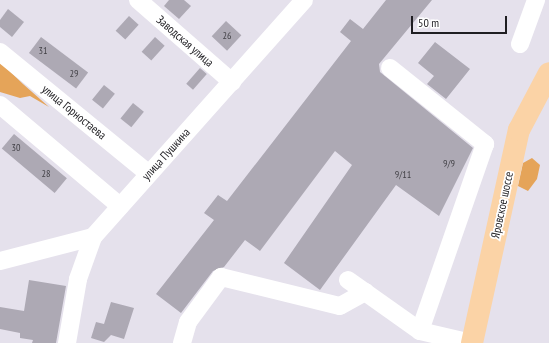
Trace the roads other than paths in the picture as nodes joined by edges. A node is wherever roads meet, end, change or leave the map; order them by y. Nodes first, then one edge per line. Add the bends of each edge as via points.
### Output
1 (138, 0) edge
2 (304, 0) edge
3 (536, 0) edge
4 (520, 44) dead end
5 (0, 52) edge
6 (390, 68) dead end
7 (549, 73) edge
8 (232, 82) junction
9 (0, 106) edge
10 (148, 173) junction
11 (120, 206) junction
12 (93, 237) junction
13 (0, 261) edge
14 (348, 280) dead end
15 (364, 292) junction
16 (420, 331) junction
17 (67, 343) edge
18 (182, 343) edge
19 (472, 343) edge

1 - 8 street, Заводская улица
2 - 8 street, улица Пушкина
3 - 4 street
5 - 10 street, улица Горностаева
6 - 16 street via 485,144
7 - 19 main road, Яровское шоссе via 519,130
8 - 10 street, улица Пушкина
9 - 11 street
10 - 11 street, улица Пушкина
11 - 12 street, улица Пушкина
12 - 13 street
12 - 17 street via 78,279
14 - 15 street
15 - 16 street
15 - 18 street via 340,306 221,277 188,322
16 - 19 street

